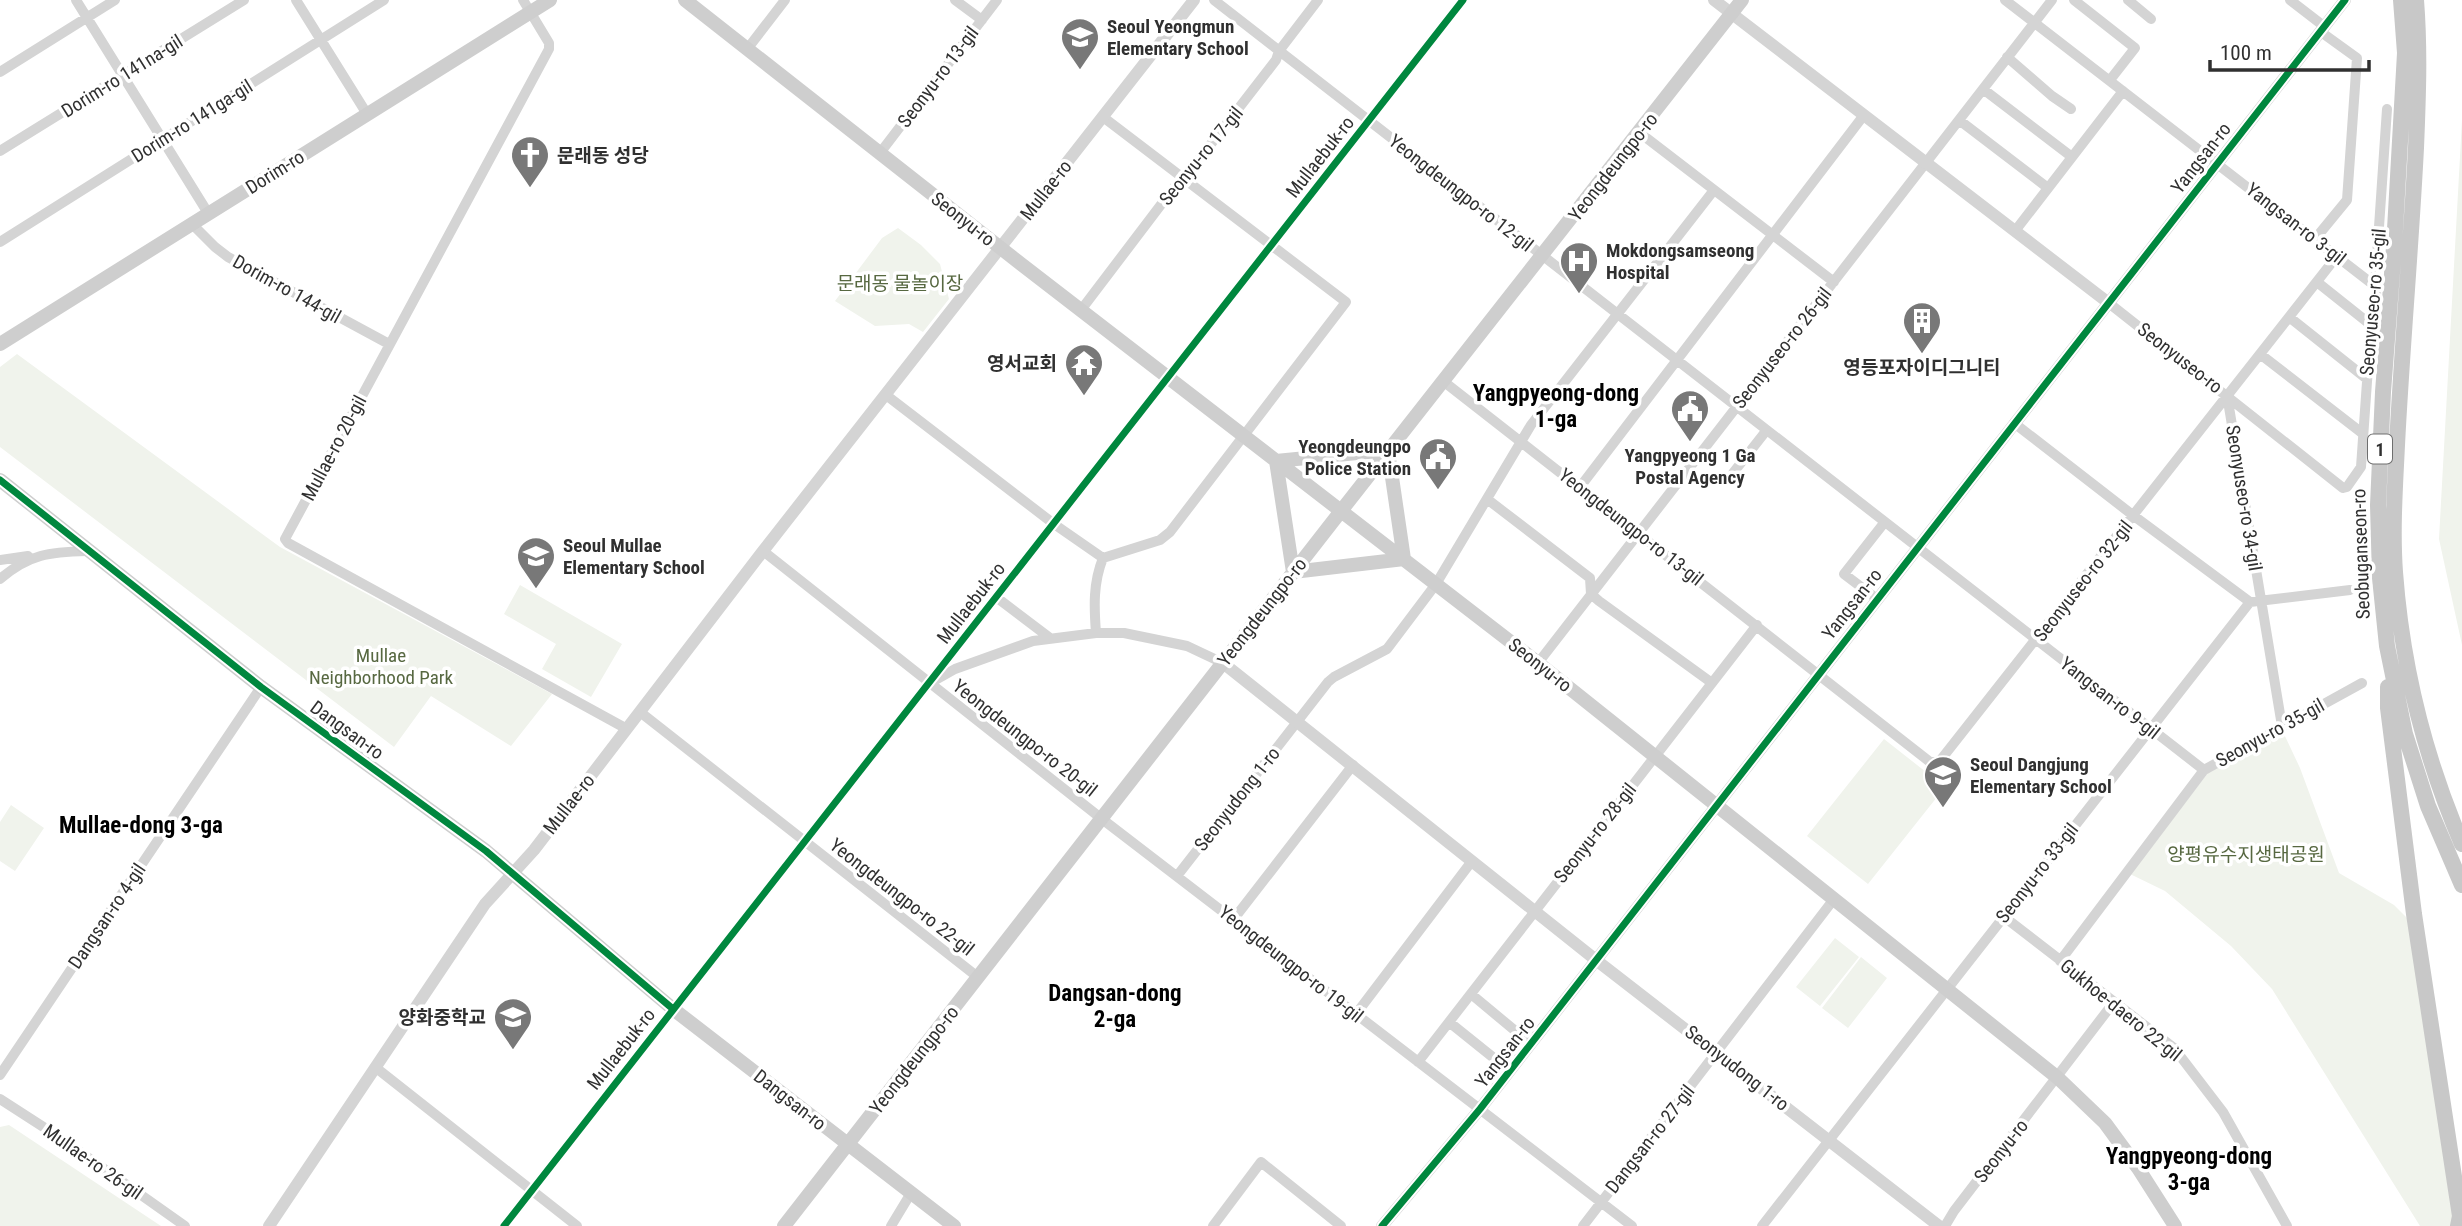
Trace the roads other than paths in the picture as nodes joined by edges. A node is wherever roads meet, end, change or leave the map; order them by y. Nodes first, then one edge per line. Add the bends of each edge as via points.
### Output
1 (76, 0) edge
2 (115, 0) edge
3 (244, 0) edge
4 (296, 0) edge
5 (384, 0) edge
6 (550, 0) edge
7 (685, 0) edge
8 (785, 0) edge
9 (955, 0) edge
10 (997, 0) edge
11 (1194, 0) edge
12 (1214, 0) edge
13 (1318, 0) edge
14 (1463, 0) edge
15 (1714, 0) edge
16 (1742, 0) edge
17 (2005, 0) edge
18 (2052, 0) edge
19 (2074, 0) edge
20 (2128, 0) edge
21 (2290, 0) edge
22 (2345, 0) edge
23 (2401, 0) edge
24 (2416, 0) edge
25 (527, 6) edge
26 (1731, 13) junction
27 (87, 18) junction
28 (2151, 19) dead end
29 (982, 20) junction
30 (2034, 22) junction
31 (2323, 29) junction
32 (321, 40) junction
33 (748, 48) junction
34 (1279, 51) junction
35 (2007, 57) junction
36 (0, 72) edge
37 (123, 76) junction
38 (2110, 80) junction
39 (1983, 89) junction
40 (2123, 91) junction
41 (2071, 108) dead end
42 (2387, 109) dead end
43 (367, 114) junction
44 (1864, 115) junction
45 (1102, 117) junction
46 (1368, 120) junction
47 (1959, 120) junction
48 (1640, 133) junction
49 (162, 139) junction
50 (0, 151) edge
51 (880, 153) junction
52 (2072, 157) junction
53 (1925, 162) junction
54 (2217, 163) junction
55 (1182, 177) junction
56 (2048, 188) junction
57 (1714, 190) junction
58 (208, 213) junction
59 (192, 224) junction
60 (2015, 231) junction
61 (1771, 234) junction
62 (2315, 239) junction
63 (0, 242) edge
64 (1272, 245) junction
65 (1000, 248) junction
66 (1542, 256) junction
67 (2337, 256) junction
68 (1834, 282) junction
69 (2317, 282) junction
70 (2375, 286) junction
71 (2109, 304) junction
72 (1081, 310) junction
73 (1616, 314) junction
74 (2289, 317) junction
75 (2371, 325) junction
76 (0, 344) edge
77 (389, 344) junction
78 (2260, 354) junction
79 (1676, 361) junction
80 (1169, 378) junction
81 (2367, 379) junction
82 (1443, 381) junction
83 (886, 395) junction
84 (2227, 395) junction
85 (1736, 408) junction
86 (2014, 423) junction
87 (1766, 432) junction
88 (2362, 433) junction
89 (1243, 435) junction
90 (1522, 442) junction
91 (1388, 450) junction
92 (1276, 461) junction
93 (1733, 473) dead end
94 (0, 480) edge
95 (1580, 487) junction
96 (2343, 488) joint
97 (1487, 499) junction
98 (1340, 510) junction
99 (2134, 516) junction
100 (1884, 523) junction
101 (1054, 524) junction
102 (1639, 533) junction
103 (1916, 548) junction
104 (87, 551) junction
105 (763, 551) junction
106 (35, 556) junction
107 (1103, 558) junction
108 (1404, 559) junction
109 (0, 560) edge
110 (1293, 572) junction
111 (0, 579) edge
112 (1436, 584) junction
113 (2350, 590) dead end
114 (1591, 594) junction
115 (996, 597) junction
116 (1877, 599) junction
117 (2255, 602) junction
118 (1757, 625) junction
119 (1096, 632) junction
120 (1050, 638) junction
121 (2036, 641) junction
122 (2387, 646) junction
123 (1223, 663) junction
124 (1538, 663) junction
125 (1819, 673) junction
126 (929, 682) junction
127 (1712, 683) junction
128 (2362, 683) dead end
129 (261, 687) junction
130 (640, 712) junction
131 (1297, 722) junction
132 (2282, 726) junction
133 (2150, 728) junction
134 (627, 729) junction
135 (2427, 745) junction
136 (1655, 756) junction
137 (1353, 765) junction
138 (2204, 770) junction
139 (1716, 805) junction
140 (1102, 819) junction
141 (2462, 823) edge
142 (804, 841) junction
143 (2462, 844) edge
144 (1472, 860) junction
145 (513, 873) junction
146 (1177, 876) junction
147 (2462, 885) edge
148 (1834, 899) junction
149 (1535, 911) junction
150 (2003, 916) junction
151 (1233, 920) junction
152 (1596, 960) junction
153 (2060, 961) junction
154 (979, 978) junction
155 (1946, 988) junction
156 (1471, 994) junction
157 (2114, 1002) junction
158 (673, 1009) junction
159 (1356, 1014) junction
160 (1449, 1022) junction
161 (1531, 1044) junction
162 (1717, 1053) junction
163 (1418, 1062) junction
164 (375, 1068) junction
165 (1510, 1071) junction
166 (0, 1075) edge
167 (2058, 1078) junction
168 (0, 1099) edge
169 (1480, 1109) junction
170 (1828, 1139) junction
171 (848, 1144) junction
172 (532, 1191) junction
173 (911, 1193) junction
174 (1601, 1202) junction
175 (945, 1223) edge
176 (186, 1226) edge
177 (269, 1226) edge
178 (504, 1226) edge
179 (576, 1226) edge
180 (784, 1226) edge
181 (891, 1226) edge
182 (1213, 1226) edge
183 (1341, 1226) edge
184 (1382, 1226) edge
185 (1583, 1226) edge
186 (1632, 1226) edge
187 (1762, 1226) edge
188 (1939, 1226) edge
189 (1945, 1226) edge
190 (2175, 1226) edge
191 (2287, 1226) edge
192 (2458, 1226) edge

1 - 27 street
2 - 27 street
3 - 37 street, Dorim-ro 141na-gil
4 - 32 street
5 - 32 street, Dorim-ro 141ga-gil
6 - 25 main road, Dorim-ro
7 - 33 main road, Seonyu-ro
8 - 33 street
9 - 29 street
10 - 29 street, Seonyu-ro 13-gil
11 - 45 street, Mullae-ro
12 - 34 street, Yeongdeungpo-ro 12-gil
13 - 34 street, Seonyu-ro 17-gil
14 - 46 street, Mullaebuk-ro
15 - 26 street, Seonyuseo-ro
16 - 26 main road, Yeongdeungpo-ro
17 - 30 street, Yangsan-ro 3-gil
18 - 30 street, Seonyuseo-ro 26-gil
19 - 38 street via 2135,48
20 - 28 street
21 - 31 street
22 - 31 street, Yangsan-ro
23 - 122 main road, Seobuganseon-ro / 1 via 2405,53 2378,505 2379,578
24 - 135 main road, Seobuganseon-ro / 1 via 2420,47 2412,246 2399,407 2395,571 2404,644
25 - 43 main road, Dorim-ro
25 - 77 street, Mullae-ro 20-gil via 549,49
26 - 44 street, Seonyuseo-ro
26 - 48 main road, Yeongdeungpo-ro
27 - 36 street
27 - 37 street
29 - 51 street, Seonyu-ro 13-gil
30 - 35 street, Seonyuseo-ro 26-gil
30 - 38 street, Yangsan-ro 3-gil
31 - 54 street, Yangsan-ro
31 - 62 street via 2357,58 2347,200
32 - 43 street
32 - 49 street, Dorim-ro 141ga-gil
33 - 51 main road, Seonyu-ro
34 - 46 street, Yeongdeungpo-ro 12-gil
34 - 55 street, Seonyu-ro 17-gil
35 - 39 street, Seonyuseo-ro 26-gil
35 - 41 street
37 - 49 street
37 - 50 street, Dorim-ro 141na-gil
38 - 40 street, Yangsan-ro 3-gil
39 - 47 street, Seonyuseo-ro 26-gil
39 - 52 street
40 - 52 street
40 - 54 street, Yangsan-ro 3-gil
42 - 70 street, Seonyuseo-ro 35-gil
43 - 58 main road, Dorim-ro
44 - 53 street, Seonyuseo-ro
44 - 61 street
45 - 55 street
45 - 65 street, Mullae-ro
46 - 64 street, Mullaebuk-ro
46 - 66 street, Yeongdeungpo-ro 12-gil
47 - 53 street, Seonyuseo-ro 26-gil
47 - 56 street
48 - 57 street
48 - 66 main road, Yeongdeungpo-ro
49 - 58 street
49 - 63 street, Dorim-ro 141ga-gil
51 - 65 main road, Seonyu-ro
52 - 56 street
53 - 60 street, Seonyuseo-ro
53 - 68 street, Seonyuseo-ro 26-gil
54 - 62 street, Yangsan-ro 3-gil
54 - 71 street, Yangsan-ro
55 - 64 street
55 - 72 street, Seonyu-ro 17-gil
56 - 60 street
57 - 61 street
57 - 73 street
58 - 59 main road, Dorim-ro
59 - 76 main road, Dorim-ro
59 - 77 street, Dorim-ro 144-gil via 228,257
60 - 71 street, Seonyuseo-ro
61 - 68 street
61 - 79 street
62 - 67 street, Yangsan-ro 3-gil
64 - 80 street, Mullaebuk-ro
64 - 89 street via 1346,302
65 - 72 main road, Seonyu-ro
65 - 83 street, Mullae-ro
66 - 73 street, Yeongdeungpo-ro 12-gil
66 - 82 main road, Yeongdeungpo-ro
67 - 69 street, Seonyuseo-ro 32-gil
67 - 70 street, Yangsan-ro 3-gil
68 - 85 street, Seonyuseo-ro 26-gil
69 - 74 street, Seonyuseo-ro 32-gil
69 - 75 street
70 - 75 street, Seonyuseo-ro 35-gil
71 - 84 street, Seonyuseo-ro
71 - 86 street, Yangsan-ro
72 - 80 main road, Seonyu-ro
73 - 79 street, Yeongdeungpo-ro 12-gil
73 - 90 street
74 - 78 street, Seonyuseo-ro 32-gil
74 - 81 street
75 - 81 street, Seonyuseo-ro 35-gil
77 - 134 street, Mullae-ro 20-gil via 285,539
78 - 84 street, Seonyuseo-ro 32-gil
78 - 88 street
79 - 85 street, Yeongdeungpo-ro 12-gil
79 - 95 street
80 - 89 main road, Seonyu-ro
80 - 101 street, Mullaebuk-ro
81 - 88 street, Seonyuseo-ro 35-gil
82 - 90 street, Yeongdeungpo-ro 13-gil
82 - 91 main road, Yeongdeungpo-ro
83 - 101 street
83 - 105 street, Mullae-ro
84 - 96 street, Seonyuseo-ro
84 - 99 street, Seonyuseo-ro 32-gil
84 - 117 street, Seonyuseo-ro 34-gil
85 - 87 street, Yangsan-ro 9-gil
85 - 102 street, Seonyuseo-ro 26-gil
86 - 99 street
86 - 103 street, Yangsan-ro
87 - 93 street
87 - 100 street, Yangsan-ro 9-gil
88 - 96 street, Seonyuseo-ro 35-gil via 2361,467
89 - 92 main road, Seonyu-ro
89 - 107 street via 1170,532 1160,540
90 - 95 street, Yeongdeungpo-ro 13-gil
90 - 97 street
91 - 92 main road
91 - 98 main road, Yeongdeungpo-ro
91 - 108 main road
92 - 98 main road, Seonyu-ro
92 - 110 main road
94 - 104 main road, Dangsan-ro
95 - 102 street, Yeongdeungpo-ro 13-gil
97 - 112 street
97 - 114 street via 1590,578
98 - 108 main road, Seonyu-ro
98 - 110 main road, Yeongdeungpo-ro
99 - 117 street
99 - 121 street, Seonyuseo-ro 32-gil
100 - 103 street, Yangsan-ro 9-gil
100 - 116 street, Yangsan-ro via 1844,574
101 - 107 street
101 - 115 street, Mullaebuk-ro
102 - 114 street, Seonyuseo-ro 26-gil
102 - 118 street, Yeongdeungpo-ro 13-gil
103 - 116 street, Yangsan-ro
103 - 121 street, Yangsan-ro 9-gil
104 - 106 street
104 - 129 main road, Dangsan-ro
105 - 126 street, Yeongdeungpo-ro 20-gil
105 - 130 street, Mullae-ro
106 - 109 street
106 - 111 street
107 - 119 street via 1093,604
108 - 110 main road
108 - 112 main road, Seonyu-ro
110 - 123 main road, Yeongdeungpo-ro
112 - 124 main road, Seonyu-ro
112 - 131 street via 1387,649 1334,677
113 - 117 street
114 - 124 street, Seonyuseo-ro 26-gil
114 - 127 street
115 - 120 street
115 - 126 street, Mullaebuk-ro
116 - 125 street, Yangsan-ro
117 - 132 street, Seonyuseo-ro 34-gil
117 - 133 street, Seonyu-ro 33-gil
118 - 125 street, Yeongdeungpo-ro 13-gil
118 - 127 street, Seonyu-ro 28-gil
119 - 120 street
119 - 123 street via 1175,643
120 - 126 street via 954,669
121 - 125 street, Seonyuseo-ro 32-gil via 1936,763
121 - 133 street, Yangsan-ro 9-gil
122 - 147 main road, Seobuganseon-ro / 1 via 2405,734 2428,806
122 - 192 main road via 2388,708 2401,817
123 - 131 street, Seonyudong 1-ro
123 - 140 main road, Yeongdeungpo-ro
124 - 136 main road, Seonyu-ro
125 - 139 street, Yangsan-ro
126 - 140 street, Yeongdeungpo-ro 20-gil
126 - 142 street, Mullaebuk-ro
127 - 136 street, Seonyu-ro 28-gil
128 - 132 street, Seonyu-ro 35-gil
129 - 145 main road, Dangsan-ro
129 - 166 street, Dangsan-ro 4-gil
130 - 134 street, Mullae-ro
130 - 142 street, Yeongdeungpo-ro 22-gil
131 - 137 street, Seonyudong 1-ro
131 - 146 street, Seonyudong 1-ro
132 - 138 street, Seonyu-ro 35-gil
133 - 138 street, Yangsan-ro 9-gil
133 - 150 street, Seonyu-ro 33-gil
134 - 145 street, Mullae-ro
135 - 141 main road
135 - 143 main road, Seobuganseon-ro / 1 via 2441,796
136 - 139 main road, Seonyu-ro
136 - 149 street, Seonyu-ro 28-gil
137 - 144 street, Seonyudong 1-ro
137 - 151 street
138 - 153 street, Seonyu-ro 35-gil
139 - 148 main road, Seonyu-ro
139 - 152 street, Yangsan-ro
140 - 146 street, Yeongdeungpo-ro 19-gil
140 - 154 main road, Yeongdeungpo-ro
142 - 154 street, Yeongdeungpo-ro 22-gil
142 - 158 street, Mullaebuk-ro
144 - 149 street, Seonyudong 1-ro
144 - 159 street
145 - 158 main road, Dangsan-ro
145 - 164 street, Mullae-ro via 485,904
146 - 151 street, Yeongdeungpo-ro 19-gil
148 - 155 main road, Seonyu-ro
148 - 162 street
149 - 152 street, Seonyudong 1-ro
149 - 156 street
150 - 153 street, Gukhoe-daero 22-gil
150 - 155 street, Seonyu-ro 33-gil
151 - 159 street, Yeongdeungpo-ro 19-gil
152 - 161 street, Yangsan-ro
152 - 162 street, Seonyudong 1-ro
153 - 157 street, Gukhoe-daero 22-gil
154 - 171 main road, Yeongdeungpo-ro
155 - 167 main road, Seonyu-ro
155 - 170 street
156 - 160 street
156 - 161 street, Yangsan-ro
157 - 167 street, Seonyu-ro
157 - 191 street, Gukhoe-daero 22-gil via 2174,1048 2223,1112
158 - 171 main road, Dangsan-ro
158 - 172 street, Mullaebuk-ro
159 - 163 street, Yeongdeungpo-ro 19-gil
160 - 163 street
160 - 165 street, Yangsan-ro
161 - 165 street, Yangsan-ro
162 - 170 street, Seonyudong 1-ro
162 - 174 street, Dangsan-ro 27-gil
163 - 169 street, Yeongdeungpo-ro 19-gil
164 - 172 street
164 - 177 street, Mullae-ro
165 - 169 street, Yangsan-ro
167 - 189 street, Seonyu-ro
167 - 190 main road, Seonyu-ro via 2105,1122
168 - 176 street, Mullae-ro 26-gil
169 - 174 street, Yeongdeungpo-ro 19-gil
169 - 184 street, Yangsan-ro
170 - 187 street
170 - 188 street, Seonyudong 1-ro
171 - 173 main road, Dangsan-ro
171 - 180 main road, Yeongdeungpo-ro
172 - 178 street, Mullaebuk-ro
172 - 179 street
173 - 175 main road, Dangsan-ro
173 - 181 street
174 - 185 street, Dangsan-ro 27-gil
174 - 186 street, Yeongdeungpo-ro 19-gil
182 - 183 street via 1261,1162

